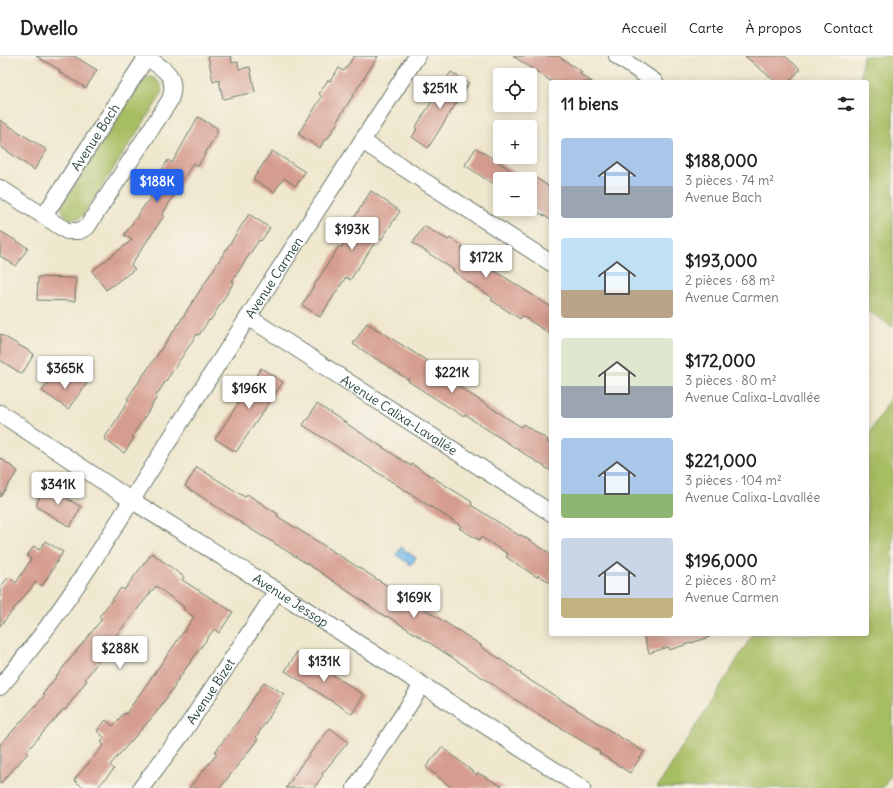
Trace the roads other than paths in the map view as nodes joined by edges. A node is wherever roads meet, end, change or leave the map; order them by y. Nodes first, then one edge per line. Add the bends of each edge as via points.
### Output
1 (417, 56) edge
2 (617, 56) edge
3 (145, 57) edge
4 (652, 80) edge
5 (362, 141) junction
6 (0, 188) edge
7 (44, 216) junction
8 (549, 262) edge
9 (248, 317) junction
10 (0, 414) edge
11 (131, 500) junction
12 (549, 512) edge
13 (277, 591) junction
14 (422, 685) junction
15 (0, 687) edge
16 (560, 782) edge
17 (141, 788) edge
18 (355, 788) edge
19 (582, 788) edge

1 - 5 street, Avenue Carmen
2 - 4 street
3 - 7 street, Avenue Bach
3 - 7 street, Avenue Bach via 171,77 174,90 166,106 87,227 80,231 67,231
5 - 8 street
5 - 9 street, Avenue Carmen
6 - 7 street, Avenue Bach
9 - 11 street, Avenue Carmen
9 - 12 street, Avenue Calixa-Lavallée
10 - 11 street, Avenue Jessop
11 - 13 street, Avenue Jessop
11 - 15 street via 61,608
13 - 14 street, Avenue Jessop
13 - 17 street, Avenue Bizet via 182,734
14 - 16 street, Avenue Jessop
14 - 18 street
16 - 19 street, Avenue Jessop

